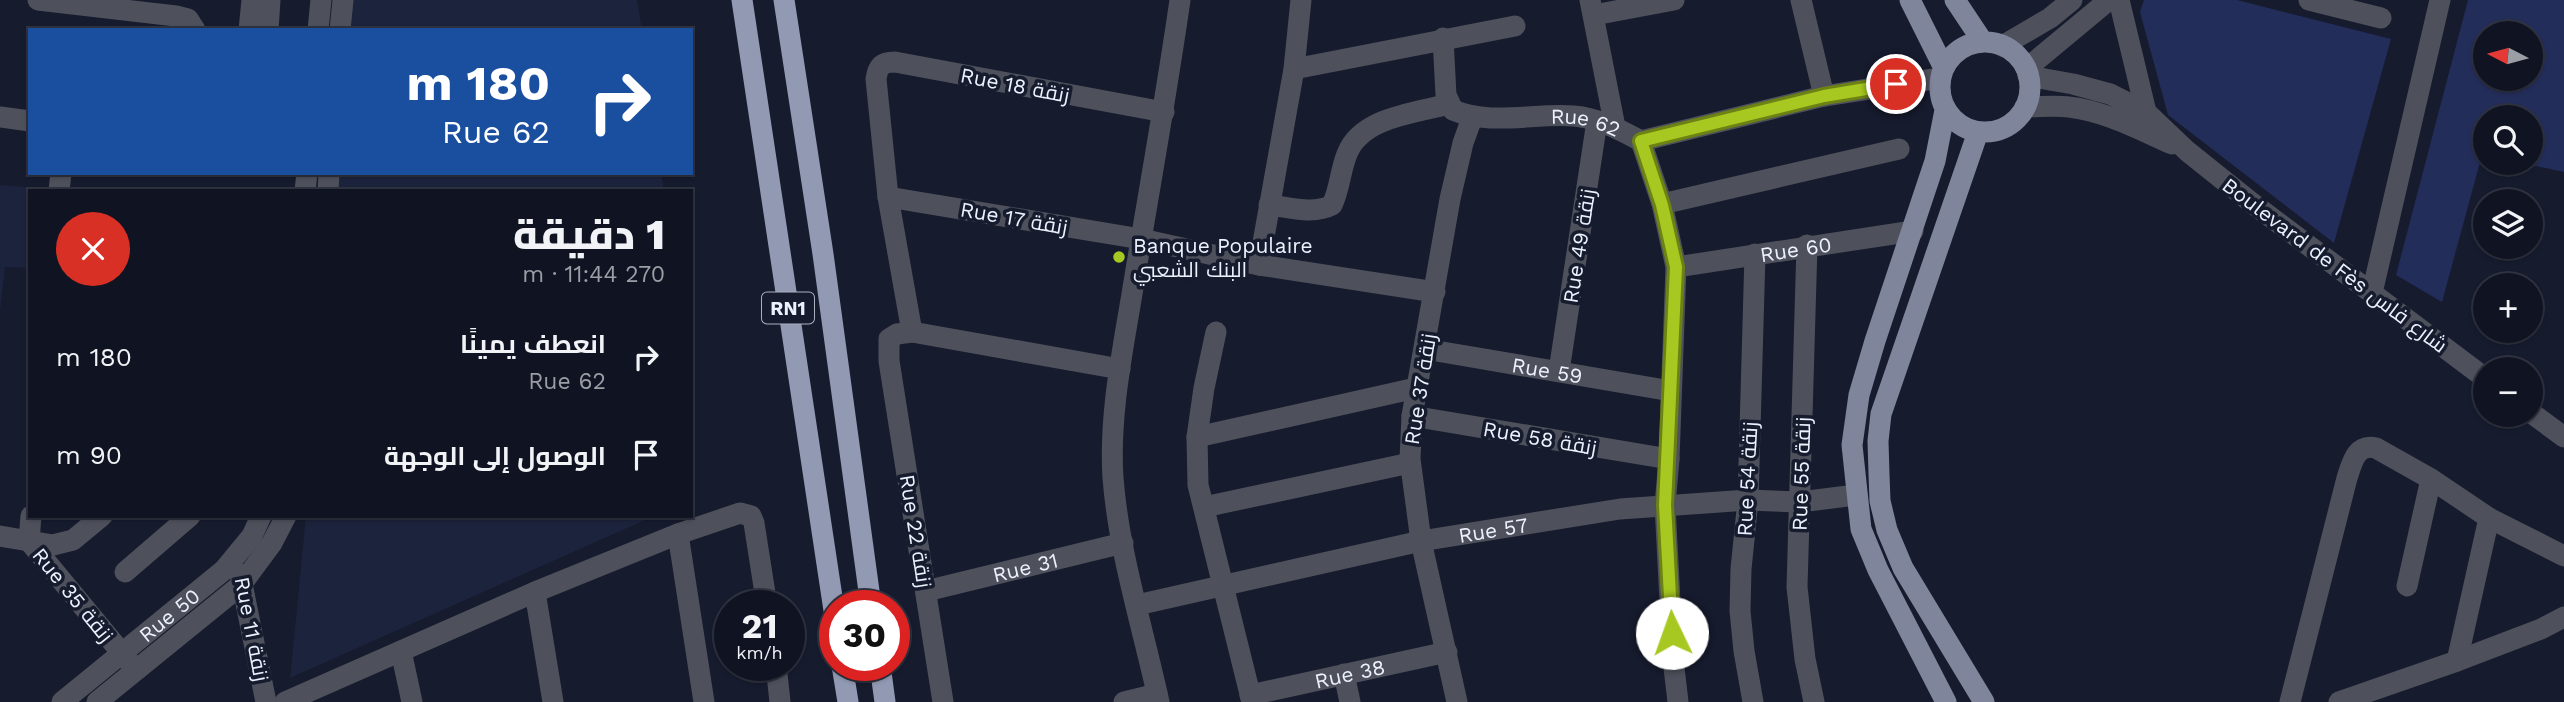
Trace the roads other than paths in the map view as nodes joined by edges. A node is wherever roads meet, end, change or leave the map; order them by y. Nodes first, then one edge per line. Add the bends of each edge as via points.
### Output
1 (38, 0) edge
2 (252, 0) edge
3 (270, 0) edge
4 (321, 0) edge
5 (342, 0) edge
6 (742, 0) edge
7 (783, 0) edge
8 (1180, 0) edge
9 (1301, 0) edge
10 (1675, 0) edge
11 (1801, 0) edge
12 (1910, 0) edge
13 (1955, 0) edge
14 (2072, 0) edge
15 (2109, 0) edge
16 (2119, 0) edge
17 (2309, 0) edge
18 (2440, 0) edge
19 (1592, 7) edge
20 (2381, 18) dead end
21 (1515, 26) dead end
22 (194, 28) edge
23 (249, 28) edge
24 (268, 28) edge
25 (318, 28) edge
26 (340, 28) edge
27 (1443, 38) junction
28 (1993, 44) junction
29 (1294, 69) junction
30 (2027, 72) junction
31 (1942, 73) junction
32 (1824, 96) junction
33 (1449, 104) junction
34 (2025, 107) junction
35 (1945, 110) junction
36 (1164, 112) junction
37 (2146, 112) junction
38 (0, 117) edge
39 (1472, 118) junction
40 (28, 121) edge
41 (1606, 124) junction
42 (1978, 132) junction
43 (1641, 141) junction
44 (1899, 149) dead end
45 (2187, 151) junction
46 (888, 197) junction
47 (1269, 205) junction
48 (1662, 205) junction
49 (1913, 231) junction
50 (1141, 239) junction
51 (1807, 246) junction
52 (1755, 254) junction
53 (1259, 265) junction
54 (1676, 267) junction
55 (1435, 292) junction
56 (2372, 293) junction
57 (912, 332) junction
58 (1216, 332) dead end
59 (1425, 349) junction
60 (1120, 369) junction
61 (2473, 369) edge
62 (1559, 371) junction
63 (1416, 388) junction
64 (1671, 391) junction
65 (1412, 416) junction
66 (2543, 422) edge
67 (1197, 437) junction
68 (2564, 437) edge
69 (1669, 459) junction
70 (1409, 463) junction
71 (2431, 479) junction
72 (1856, 495) junction
73 (1748, 500) junction
74 (1800, 502) junction
75 (1665, 505) junction
76 (1204, 507) junction
77 (31, 518) edge
78 (100, 518) edge
79 (188, 518) edge
80 (260, 518) edge
81 (285, 518) edge
82 (2489, 518) junction
83 (678, 534) junction
84 (0, 536) edge
85 (29, 541) junction
86 (1421, 541) junction
87 (1123, 543) junction
88 (238, 556) junction
89 (2564, 556) edge
90 (125, 572) dead end
91 (1223, 584) junction
92 (241, 585) junction
93 (2407, 586) dead end
94 (765, 590) edge
95 (831, 590) edge
96 (870, 590) edge
97 (926, 591) junction
98 (535, 592) junction
99 (1137, 605) junction
100 (2564, 617) edge
101 (401, 651) junction
102 (1447, 652) junction
103 (2457, 661) junction
104 (129, 662) junction
105 (1344, 674) junction
106 (778, 681) edge
107 (845, 681) edge
108 (882, 681) edge
109 (1158, 698) edge
110 (1251, 698) edge
111 (62, 702) edge
112 (97, 702) edge
113 (266, 702) edge
114 (285, 702) edge
115 (411, 702) edge
116 (553, 702) edge
117 (705, 702) edge
118 (780, 702) edge
119 (848, 702) edge
120 (885, 702) edge
121 (943, 702) edge
122 (1124, 702) edge
123 (1350, 702) edge
124 (1457, 702) edge
125 (1678, 702) edge
126 (1753, 702) edge
127 (1814, 702) edge
128 (1946, 702) edge
129 (1984, 702) edge
130 (2290, 702) edge
131 (2339, 702) edge

1 - 22 street via 176,16 188,19
2 - 23 street
3 - 24 street
4 - 25 street
5 - 26 street
6 - 95 highway, RN1
7 - 96 highway, RN1
8 - 36 street
9 - 29 street
10 - 19 street
11 - 32 street
12 - 31 main road
13 - 28 main road
14 - 28 street via 2050,18
15 - 30 street
16 - 37 street
17 - 20 street
18 - 56 street
19 - 41 street, Rue 49 زنقة
21 - 27 street
27 - 29 street
27 - 33 street
28 - 30 main road via 2012,51
28 - 31 main road via 1971,44 1960,50
29 - 47 street
30 - 34 main road
30 - 37 street, Boulevard de Fès شارع فاس via 2110,94
31 - 32 street, Rue 62
31 - 35 main road
32 - 43 street, Rue 62
33 - 39 street
33 - 47 street via 1388,120 1356,135 1332,205 1310,210
34 - 42 main road via 2006,127
34 - 45 street, Boulevard de Fès شارع فاس via 2085,111
35 - 42 main road via 1959,125
35 - 49 main road
36 - 46 street, Rue 18 زنقة via 895,62 883,64 876,79
36 - 50 street
37 - 45 street, Boulevard de Fès شارع فاس
38 - 40 street
39 - 41 street, Rue 62 via 1556,116
39 - 55 street, Rue 37 زنقة via 1455,175
41 - 43 street, Rue 62
41 - 62 street, Rue 49 زنقة
42 - 129 main road via 1881,414 1878,441 1880,501 1887,530 1903,569
43 - 48 street
44 - 48 street
45 - 56 street, Boulevard de Fès شارع فاس
46 - 50 street, Rue 17 زنقة
46 - 57 street
47 - 53 street
48 - 54 street
49 - 51 street, Rue 60
49 - 72 main road via 1859,396 1852,445
50 - 53 street, Rue 17 زنقة
50 - 60 street
51 - 52 street, Rue 60
51 - 74 street, Rue 55 زنقة
52 - 54 street, Rue 60
52 - 73 street, Rue 54 زنقة
53 - 55 street, Rue 17 زنقة
54 - 64 street
55 - 59 street, Rue 37 زنقة
56 - 61 street, Boulevard de Fès شارع فاس
57 - 60 street
57 - 97 street, Rue 22 زنقة via 889,339 889,361
58 - 67 street
59 - 62 street, Rue 59
59 - 63 street, Rue 37 زنقة
60 - 87 street via 1113,478
62 - 64 street, Rue 59
63 - 65 street, Rue 37 زنقة
63 - 67 street
64 - 69 street
65 - 69 street, Rue 58 زنقة
65 - 70 street, Rue 37 زنقة
66 - 68 street
67 - 76 street via 1198,485
69 - 75 street
70 - 76 street
70 - 86 street, Rue 37 زنقة
71 - 82 street
71 - 93 street
71 - 130 street via 2376,448 2367,446 2358,452 2347,478
72 - 74 street, Rue 57
72 - 128 main road via 1861,528 1878,570
73 - 74 street, Rue 57
73 - 75 street, Rue 57
73 - 126 street, Rue 54 زنقة via 1740,611
74 - 127 street, Rue 55 زنقة via 1799,619
75 - 86 street, Rue 57
75 - 125 street
76 - 91 street
77 - 85 street
78 - 85 street via 74,540 53,545
79 - 90 street
80 - 88 street, Rue 50
81 - 92 street, Rue 50
82 - 89 street
82 - 103 street
83 - 94 street via 740,513 751,516
83 - 98 street
83 - 117 street
84 - 85 street, Rue 35 زنقة
85 - 104 street, Rue 35 زنقة
86 - 91 street, Rue 57
86 - 102 street, Rue 37 زنقة
87 - 97 street, Rue 31
87 - 99 street
88 - 92 street, Rue 11 زنقة
88 - 104 street, Rue 50
91 - 99 street, Rue 57
91 - 110 street
92 - 104 street, Rue 50
92 - 113 street, Rue 11 زنقة
97 - 121 street, Rue 22 زنقة
98 - 101 street
98 - 116 street
99 - 109 street
100 - 103 street
101 - 114 street
101 - 115 street
102 - 105 street, Rue 38
102 - 124 street, Rue 37 زنقة
103 - 131 street
104 - 111 street, Rue 50
104 - 112 street, Rue 50
105 - 110 street, Rue 38
105 - 123 street
106 - 118 street
107 - 119 highway
108 - 120 highway
109 - 122 street

